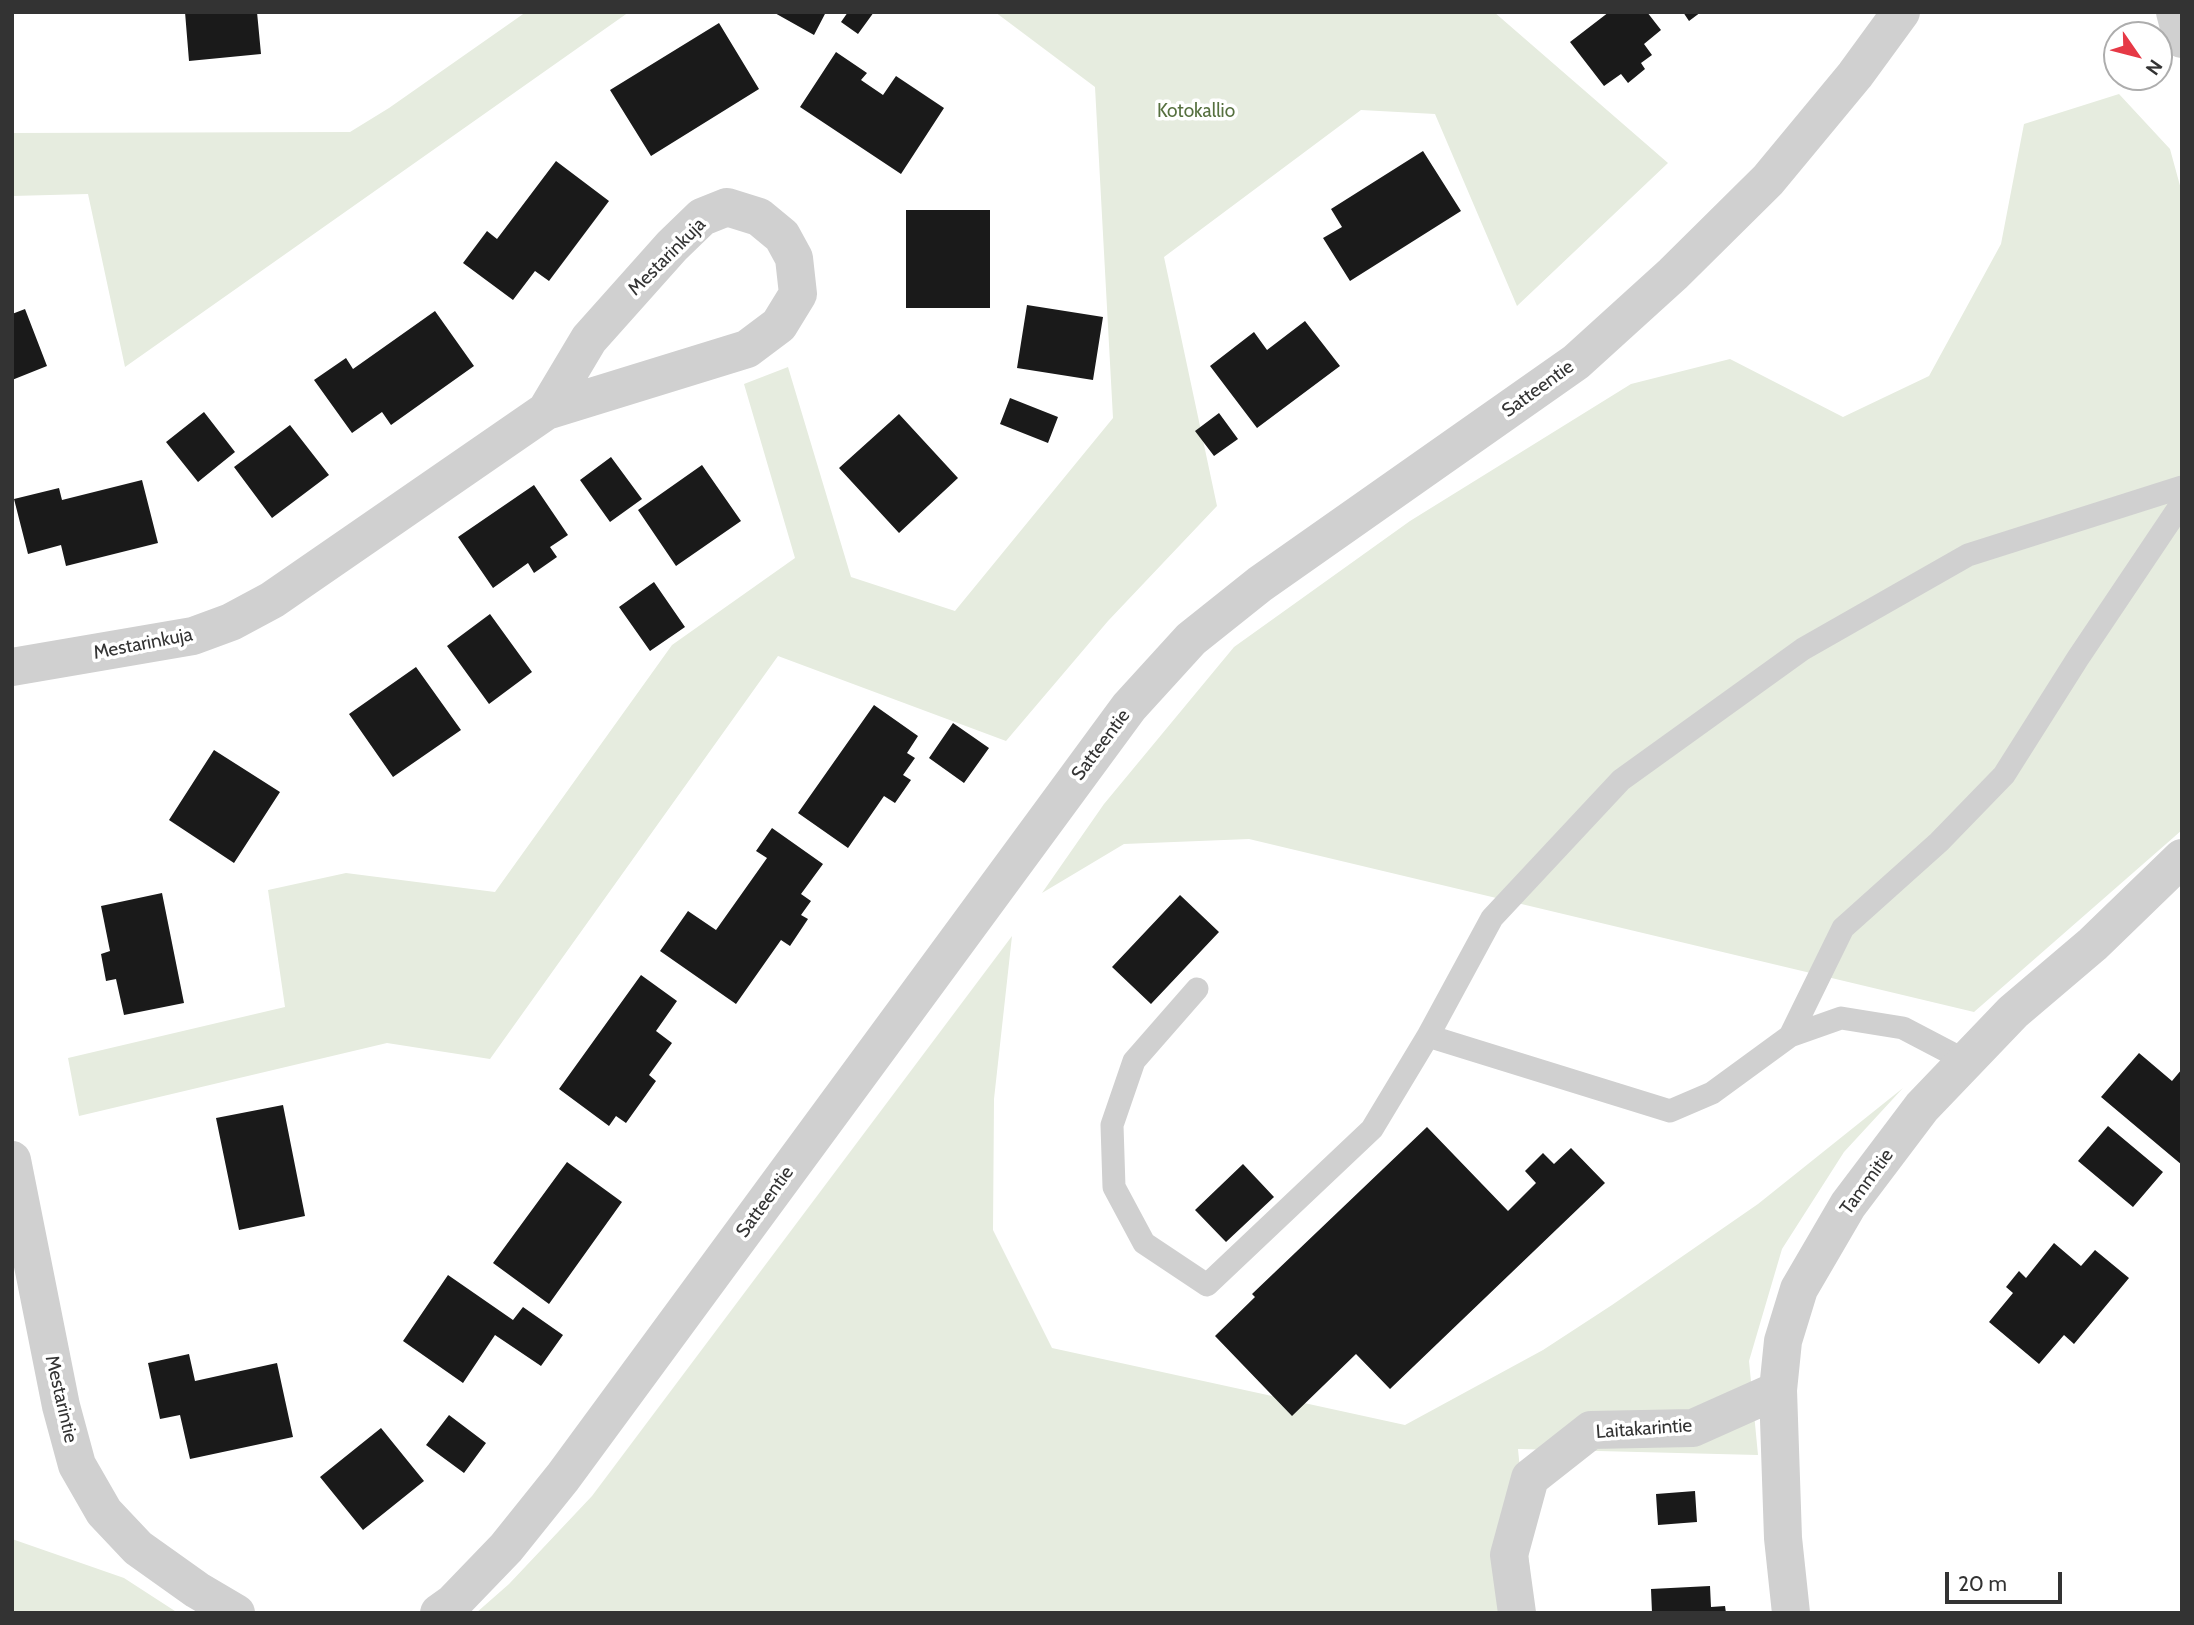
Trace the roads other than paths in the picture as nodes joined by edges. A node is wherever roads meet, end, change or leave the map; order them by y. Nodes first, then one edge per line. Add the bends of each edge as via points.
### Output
1 (1901, 12) edge
2 (2175, 12) edge
3 (2182, 39) edge
4 (545, 411) junction
5 (2182, 487) edge
6 (2182, 503) edge
7 (12, 667) edge
8 (2182, 858) edge
9 (1197, 989) dead end
10 (1428, 1036) junction
11 (1790, 1036) junction
12 (1966, 1061) junction
13 (12, 1160) edge
14 (1778, 1390) junction
15 (236, 1613) edge
16 (439, 1613) edge
17 (1517, 1613) edge
18 (1791, 1613) edge

1 - 16 street, Satteentie via 1768,180 1586,354 1260,584 1191,639 1129,707 563,1477 506,1548
2 - 3 street
4 - 4 street, Mestarinkuja via 589,339 702,217 727,207 759,217 782,236 794,258 798,293 779,325 747,349
4 - 7 street, Mestarinkuja via 272,600 231,622 193,636
5 - 10 lane via 1968,555 1803,649 1633,771 1492,918
6 - 11 lane via 2004,775 1939,842 1843,928
8 - 12 street, Tammitie via 2093,944 2013,1012
9 - 10 lane via 1134,1061 1112,1125 1112,1138 1114,1187 1144,1243 1207,1284 1372,1129
10 - 11 lane via 1671,1111 1712,1093
11 - 12 lane via 1842,1018 1903,1028
12 - 14 street, Tammitie via 1923,1107 1848,1205 1799,1289 1783,1341
13 - 15 street, Mestarintie via 77,1465 104,1512 138,1548
14 - 17 street, Laitakarintie via 1693,1428 1591,1430 1530,1478 1509,1555
14 - 18 street, Tammitie via 1783,1538

